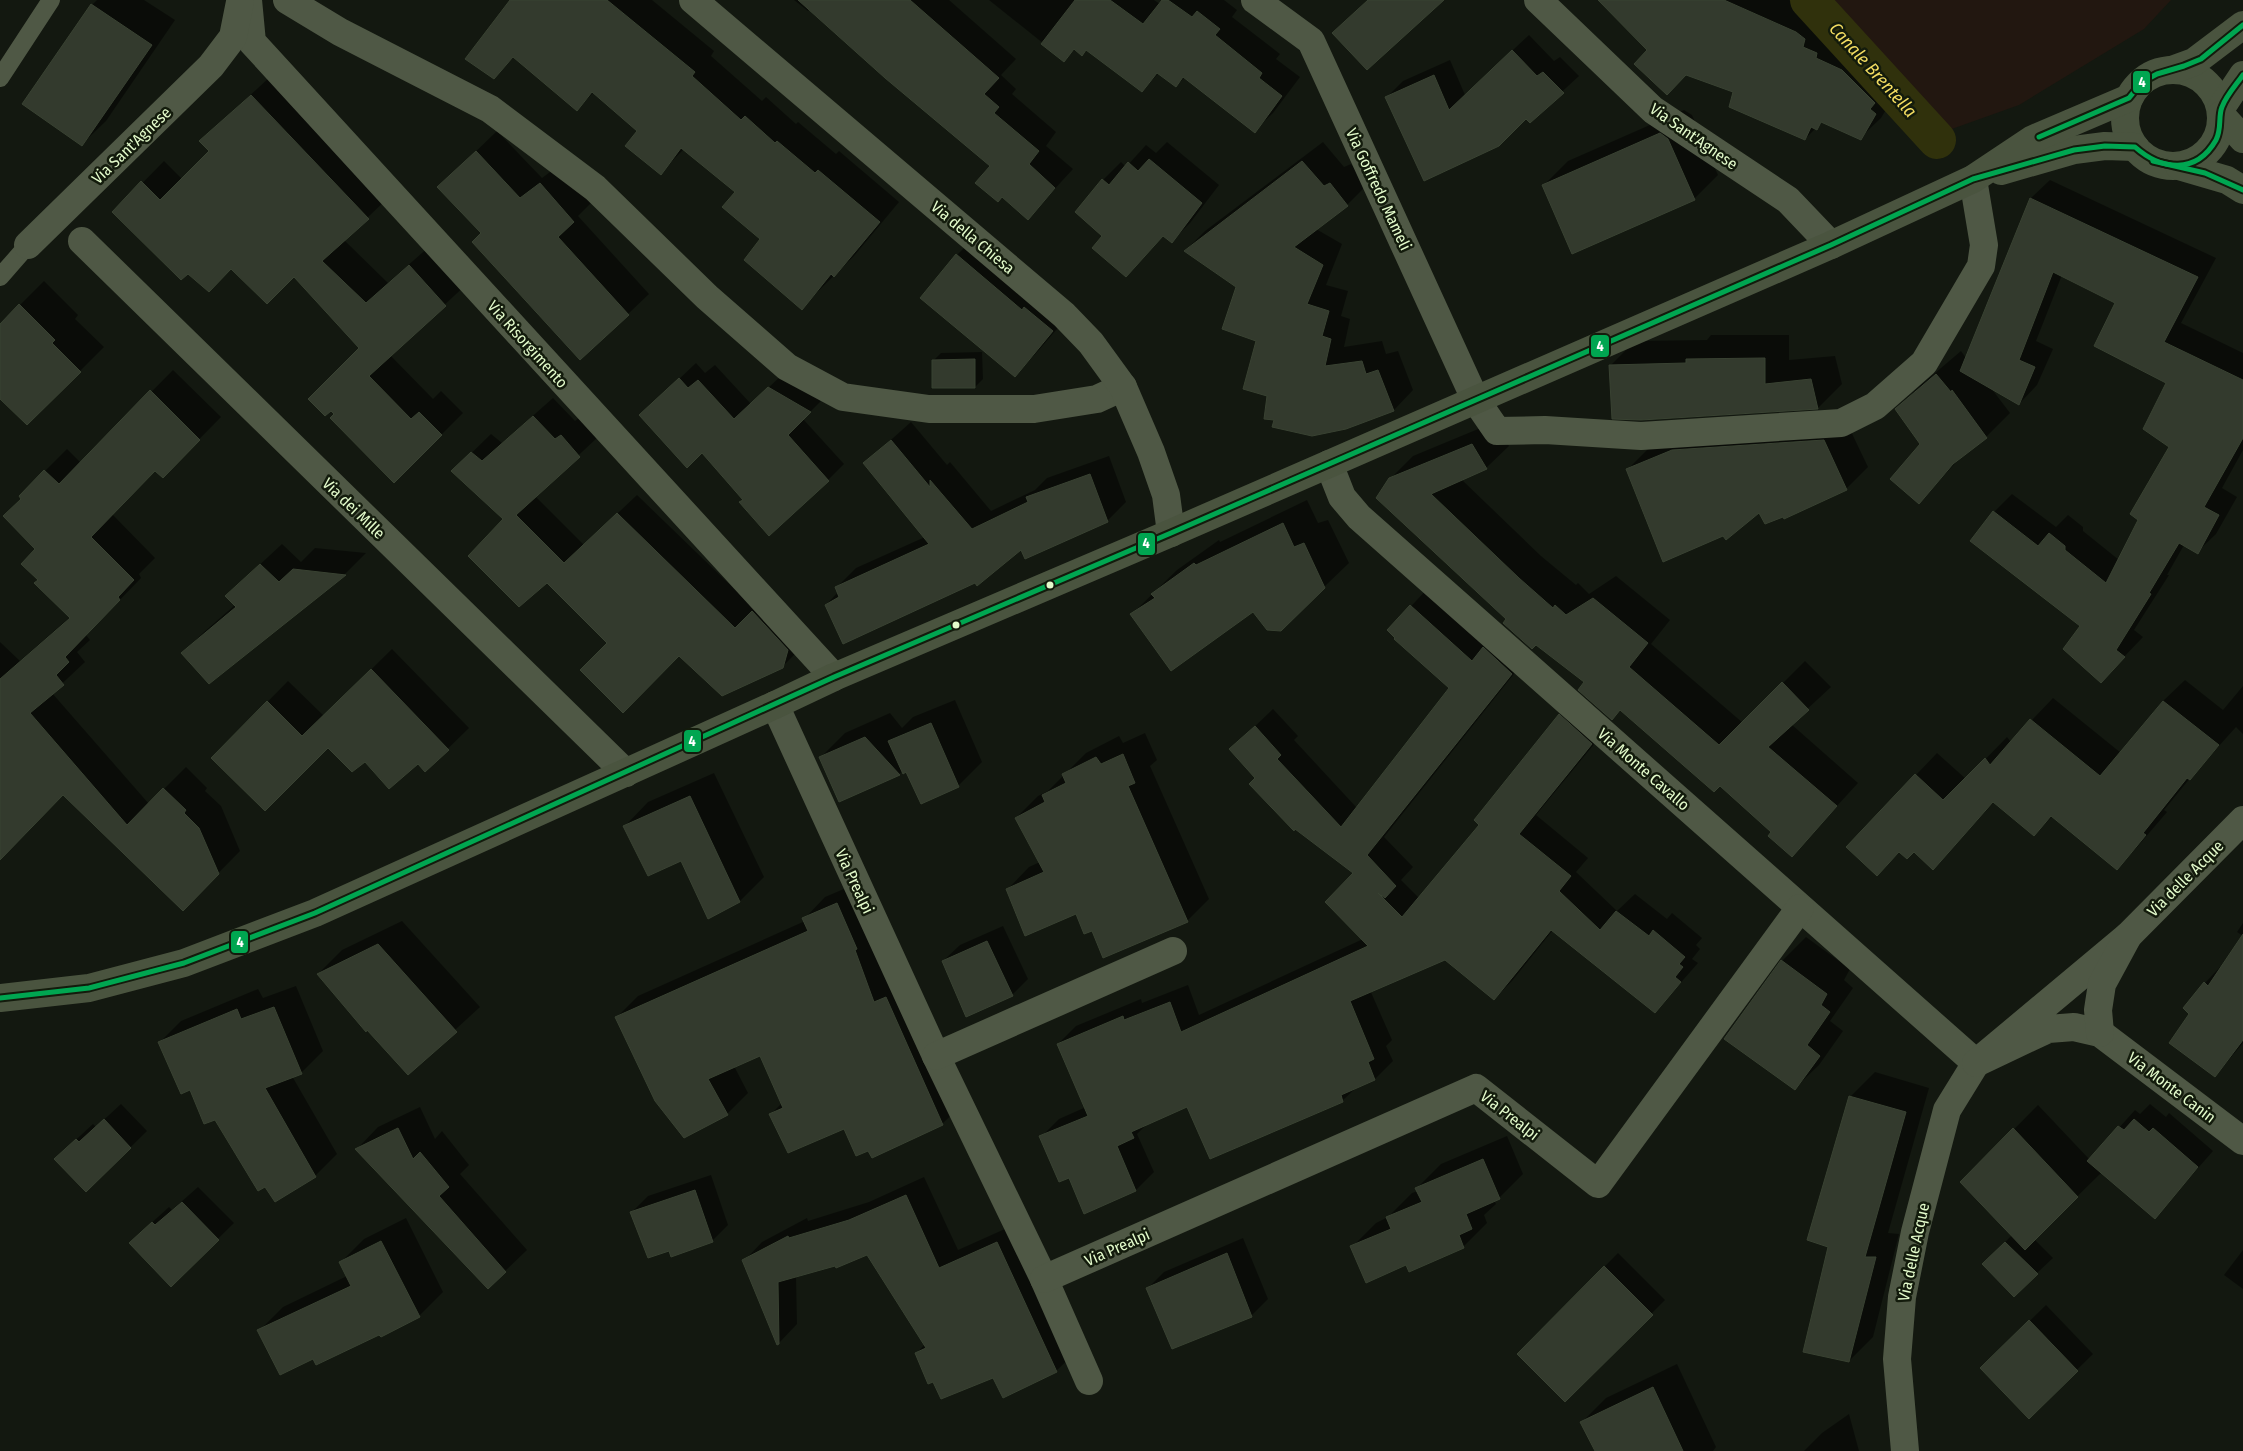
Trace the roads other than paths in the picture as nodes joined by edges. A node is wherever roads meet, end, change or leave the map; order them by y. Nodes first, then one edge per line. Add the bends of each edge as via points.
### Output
1 (51, 0) edge
2 (240, 0) edge
3 (248, 0) edge
4 (287, 0) edge
5 (693, 0) edge
6 (1256, 0) edge
7 (1538, 0) edge
8 (2243, 25) edge
9 (2172, 70) junction
10 (2243, 75) edge
11 (0, 78) edge
12 (2129, 98) junction
13 (2221, 112) junction
14 (2243, 139) edge
15 (2135, 148) junction
16 (2179, 166) junction
17 (1973, 179) junction
18 (2243, 190) edge
19 (82, 241) dead end
20 (28, 245) joint
21 (1831, 245) junction
22 (0, 277) edge
23 (1123, 386) junction
24 (1475, 399) junction
25 (1328, 464) junction
26 (1171, 533) junction
27 (834, 677) junction
28 (775, 705) junction
29 (626, 773) junction
30 (2239, 831) edge
31 (1800, 908) junction
32 (2128, 936) junction
33 (1173, 952) dead end
34 (0, 998) edge
35 (2100, 1033) junction
36 (936, 1056) junction
37 (1976, 1062) junction
38 (2243, 1141) edge
39 (1044, 1279) junction
40 (1089, 1382) dead end
41 (1905, 1451) edge

1 - 11 lane
2 - 20 street, Via Sant'Agnese via 233,37 211,66
3 - 27 street, Via Risorgimento via 252,42
4 - 23 street via 340,32 490,108 595,188 707,297 787,367 843,397 929,409 1034,409 1097,399
5 - 23 street, Via della Chiesa via 1064,315 1091,343
6 - 24 street, Via Goffredo Mameli via 1311,41
7 - 21 street, Via Sant'Agnese via 1653,110 1788,200
8 - 9 main road via 2194,62
9 - 12 main road via 2146,78
9 - 13 main road via 2190,72 2203,80 2215,94
10 - 13 main road
12 - 15 main road via 2125,115 2127,131
12 - 17 main road via 2033,140
13 - 14 main road
13 - 16 main road via 2219,132 2211,147 2199,158
15 - 16 main road via 2162,165
15 - 17 main road via 2105,146 2074,150
16 - 18 main road via 2227,180
17 - 21 main road
17 - 24 street, Via Goffredo Mameli via 1984,245 1981,266 1924,363 1874,406 1841,423 1641,436 1497,430
19 - 29 street, Via dei Mille
20 - 22 lane, Via Sant'Agnese
21 - 24 main road
23 - 26 street, Via della Chiesa via 1166,495
24 - 25 main road
25 - 26 main road
25 - 31 street, Via Monte Cavallo via 1342,497 1359,517
26 - 27 main road
27 - 28 main road
28 - 29 main road
28 - 36 street, Via Prealpi
29 - 34 main road via 315,913 184,963 88,988
30 - 32 street, Via delle Acque
31 - 37 street, Via Monte Cavallo
31 - 39 street, Via Prealpi via 1598,1184 1476,1088
32 - 35 street, Via delle Acque via 2102,984 2098,1010
32 - 37 street, Via delle Acque
33 - 36 street
35 - 37 street via 2074,1027 2048,1029
35 - 38 street, Via Monte Canin
36 - 39 street, Via Prealpi
37 - 41 street, Via delle Acque via 1947,1110 1915,1232 1902,1297 1897,1359
39 - 40 street, Via Prealpi

